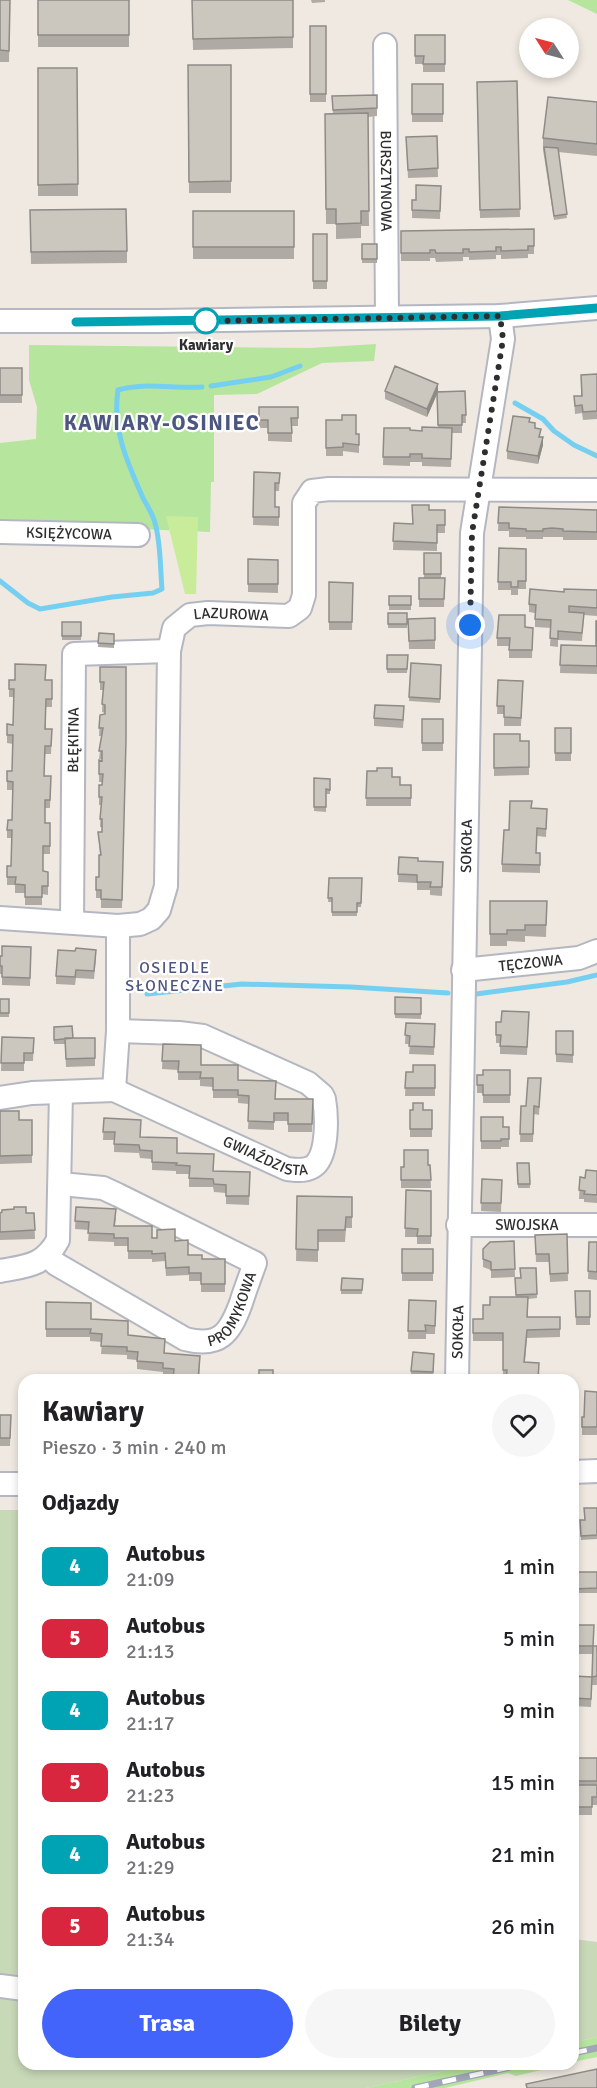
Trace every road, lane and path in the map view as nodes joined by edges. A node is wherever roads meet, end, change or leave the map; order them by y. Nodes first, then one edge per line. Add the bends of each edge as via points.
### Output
1 (385, 45) dead end
2 (597, 308) edge
3 (500, 316) junction
4 (387, 317) junction
5 (0, 321) edge
6 (478, 490) junction
7 (597, 490) edge
8 (0, 532) edge
9 (138, 535) dead end
10 (169, 651) junction
11 (0, 918) edge
12 (72, 922) junction
13 (118, 926) junction
14 (597, 951) edge
15 (463, 970) junction
16 (118, 1031) junction
17 (114, 1090) junction
18 (61, 1092) junction
19 (0, 1098) edge
20 (61, 1184) junction
21 (458, 1225) junction
22 (597, 1225) edge
23 (47, 1255) junction
24 (0, 1271) edge
25 (457, 1374) edge
26 (597, 1471) edge
27 (579, 1472) edge
28 (0, 1484) edge
29 (18, 1484) edge
30 (0, 1986) edge
31 (18, 1988) edge

1 - 4 street, BURSZTYNOWA
2 - 3 street
3 - 4 street
3 - 6 street, SOKOŁA via 502,349
4 - 5 street
6 - 7 street
6 - 10 street, LAZUROWA via 312,491 304,502 304,595 300,608 289,616 190,615 174,628
6 - 15 street, SOKOŁA via 472,533
8 - 9 street, KSIĘŻYCOWA
10 - 12 street, BŁĘKITNA via 74,654
10 - 13 street, LAZUROWA via 166,886 159,910 151,919
11 - 12 street
12 - 13 street
13 - 16 street
14 - 15 street, TĘCZOWA via 579,958
15 - 21 street, SOKOŁA
16 - 17 street
16 - 17 street, GWIAŹDZISTA via 203,1036 308,1083 324,1099 324,1146 314,1166 286,1169
17 - 18 street, GWIAŹDZISTA
18 - 19 street, GWIAŹDZISTA
18 - 20 street
20 - 23 street via 58,1239
20 - 23 street, PROMYKOWA via 103,1188 255,1263 233,1325 218,1338 196,1341 185,1339 56,1264
21 - 22 street, SWOJSKA
21 - 25 street, SOKOŁA
23 - 24 street via 36,1264
26 - 27 street
28 - 29 street
30 - 31 street

